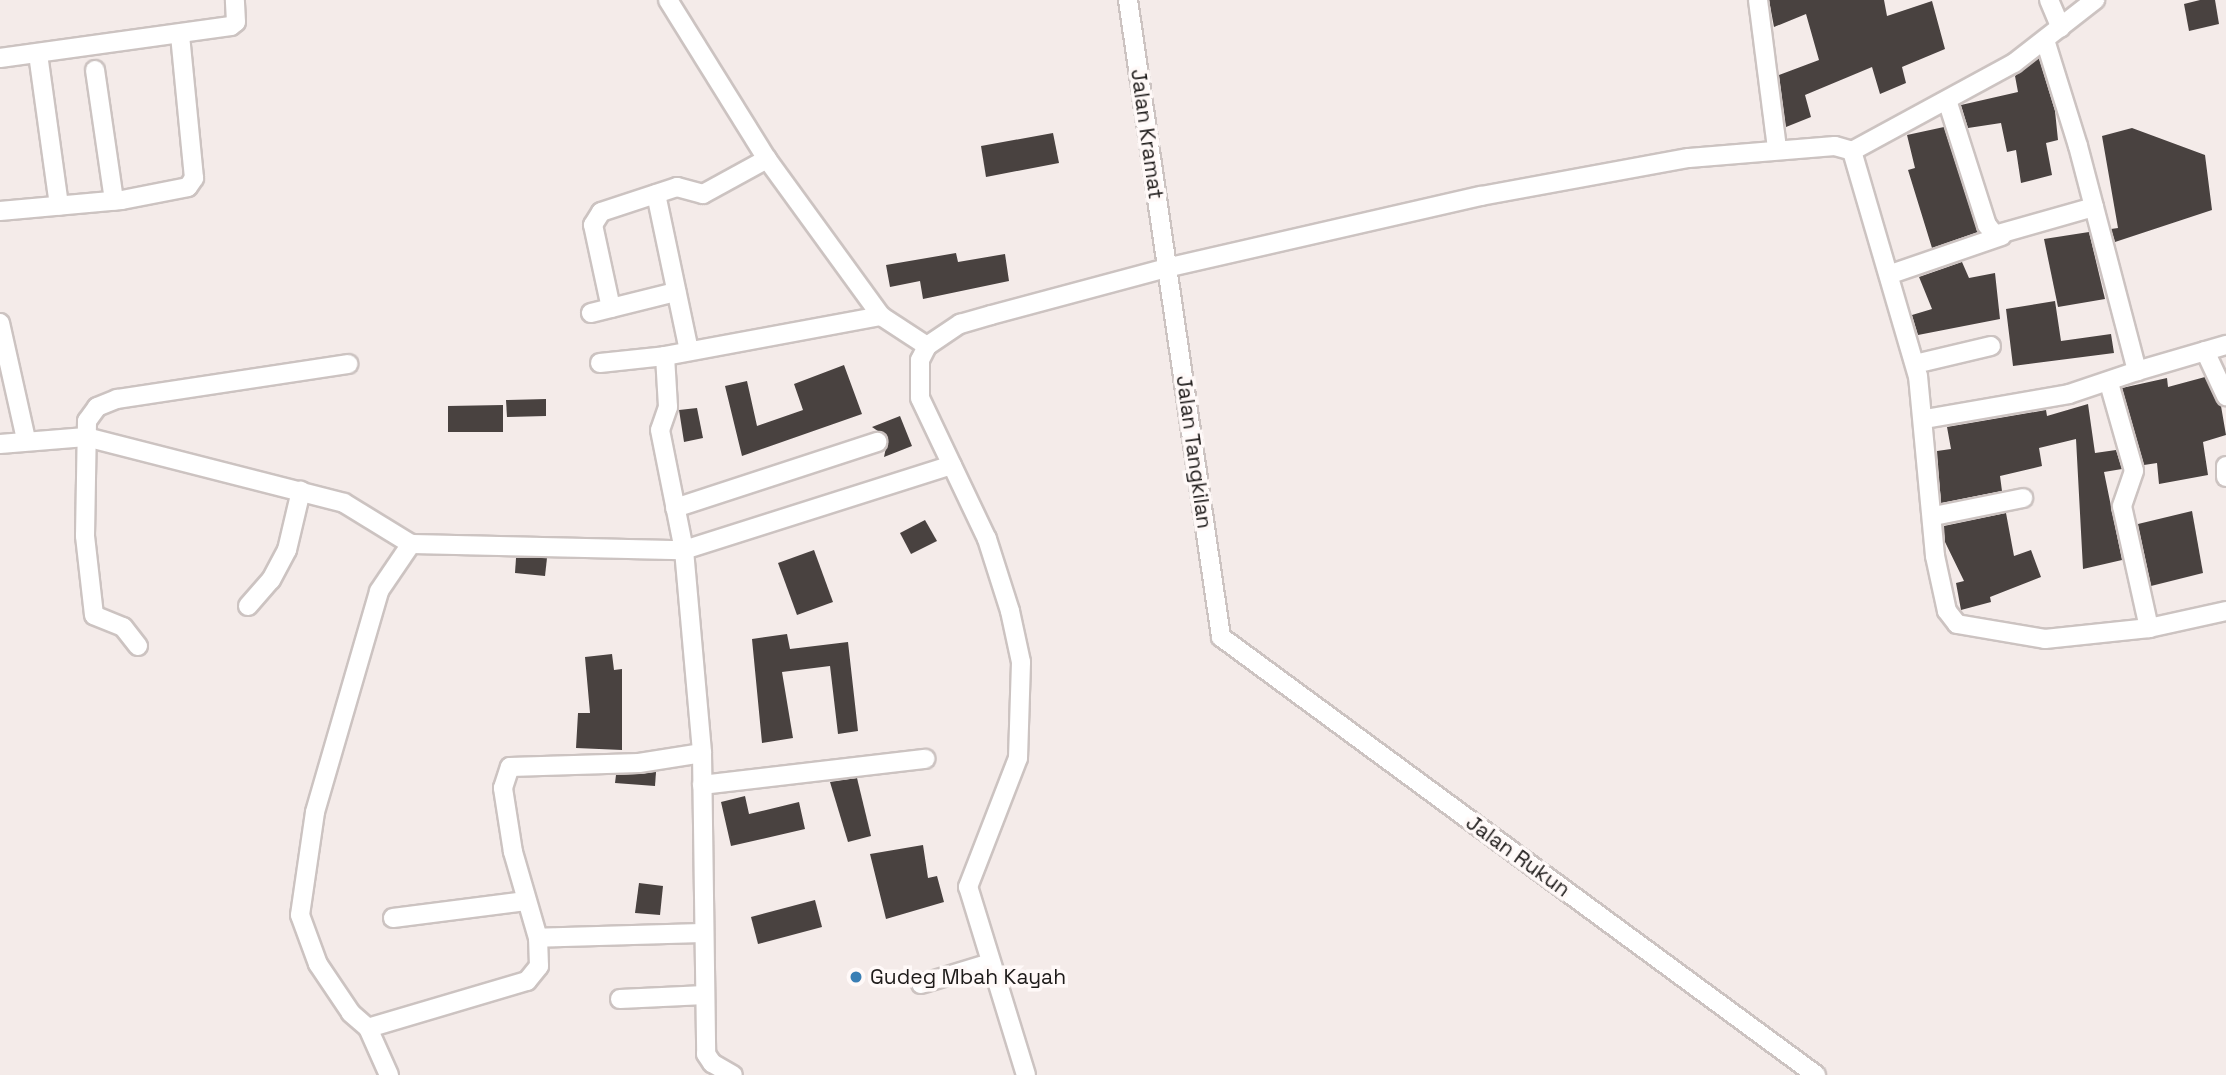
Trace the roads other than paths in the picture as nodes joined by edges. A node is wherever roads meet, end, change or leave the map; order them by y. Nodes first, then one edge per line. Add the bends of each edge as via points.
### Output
1 (235, 0) edge
2 (668, 0) edge
3 (1128, 0) edge
4 (1758, 0) edge
5 (2049, 0) edge
6 (2095, 0) edge
7 (2061, 28) junction
8 (180, 35) junction
9 (2045, 40) junction
10 (38, 54) junction
11 (0, 58) edge
12 (95, 70) dead end
13 (1947, 100) junction
14 (1777, 148) junction
15 (1852, 151) junction
16 (767, 159) junction
17 (656, 194) junction
18 (114, 201) junction
19 (60, 206) junction
20 (2094, 207) junction
21 (0, 211) edge
22 (2002, 236) junction
23 (1166, 268) junction
24 (1891, 274) junction
25 (676, 292) junction
26 (611, 308) junction
27 (591, 313) dead end
28 (881, 316) junction
29 (0, 323) edge
30 (2226, 345) edge
31 (927, 346) junction
32 (1991, 346) dead end
33 (689, 350) junction
34 (2205, 351) junction
35 (665, 356) junction
36 (600, 363) dead end
37 (348, 364) dead end
38 (1915, 364) junction
39 (2137, 371) junction
40 (2109, 383) junction
41 (2226, 396) edge
42 (1925, 419) junction
43 (86, 437) junction
44 (26, 439) junction
45 (877, 442) dead end
46 (0, 444) edge
47 (952, 465) junction
48 (2226, 466) edge
49 (2226, 477) edge
50 (301, 491) junction
51 (2023, 498) dead end
52 (675, 508) junction
53 (1934, 516) junction
54 (411, 544) junction
55 (684, 550) junction
56 (248, 606) dead end
57 (2226, 611) edge
58 (2149, 628) junction
59 (1221, 637) joint
60 (138, 646) dead end
61 (702, 753) junction
62 (925, 759) dead end
63 (702, 785) junction
64 (526, 901) junction
65 (393, 918) dead end
66 (702, 933) junction
67 (538, 938) junction
68 (990, 962) junction
69 (921, 984) dead end
70 (705, 995) junction
71 (620, 999) dead end
72 (368, 1028) junction
73 (389, 1075) edge
74 (733, 1075) edge
75 (1026, 1075) edge
76 (1816, 1075) edge

1 - 8 street via 236,22 232,26
2 - 16 street
3 - 23 street, Jalan Kramat
4 - 14 street
5 - 7 street
6 - 7 street
7 - 9 street
8 - 10 street
8 - 18 street via 194,178 188,187 174,192
9 - 13 street
9 - 20 street
10 - 11 street
10 - 19 street
12 - 18 street
13 - 15 street
13 - 22 street via 1987,225
14 - 15 street via 1835,146
14 - 23 street via 1689,158 1481,196
15 - 24 street
16 - 17 street via 703,194 677,187
16 - 28 street
17 - 25 street
17 - 26 street via 601,212 595,219
18 - 19 street
19 - 21 street
20 - 22 street
20 - 39 street
22 - 24 street
23 - 31 street via 960,324
23 - 59 street, Jalan Tangkilan
24 - 38 street
25 - 26 street
25 - 33 street
26 - 27 street
28 - 31 street
28 - 33 street
29 - 44 street
30 - 34 street
31 - 47 street via 920,360 920,398
32 - 38 street
33 - 35 street
34 - 39 street
34 - 41 street
35 - 36 street
35 - 52 street via 668,407 660,430
37 - 43 street via 117,400 97,407 87,421
38 - 42 street
39 - 40 street
40 - 42 street via 1986,411
40 - 58 street via 2134,471 2122,506
42 - 53 street
43 - 44 street
43 - 50 street
43 - 60 street via 85,536 94,615 123,627
44 - 46 street
45 - 52 street
47 - 55 street
47 - 68 street via 996,565 1021,662 1017,758 968,887
48 - 49 street
50 - 54 street via 344,503
50 - 56 street via 287,550 271,580
51 - 53 street
52 - 55 street
53 - 58 street via 1943,599 1957,624 2045,639
54 - 55 street
54 - 72 street via 379,591 315,813 301,903 300,915 318,964 351,1013
55 - 61 street
57 - 58 street
59 - 76 street, Jalan Rukun
61 - 63 street
61 - 64 street via 639,763 510,767 503,788
62 - 63 street
63 - 66 street
64 - 65 street
64 - 67 street
66 - 67 street
66 - 70 street
67 - 72 street via 539,966 527,981
68 - 69 street
68 - 75 street
70 - 71 street
70 - 74 street via 706,1054
72 - 73 street

